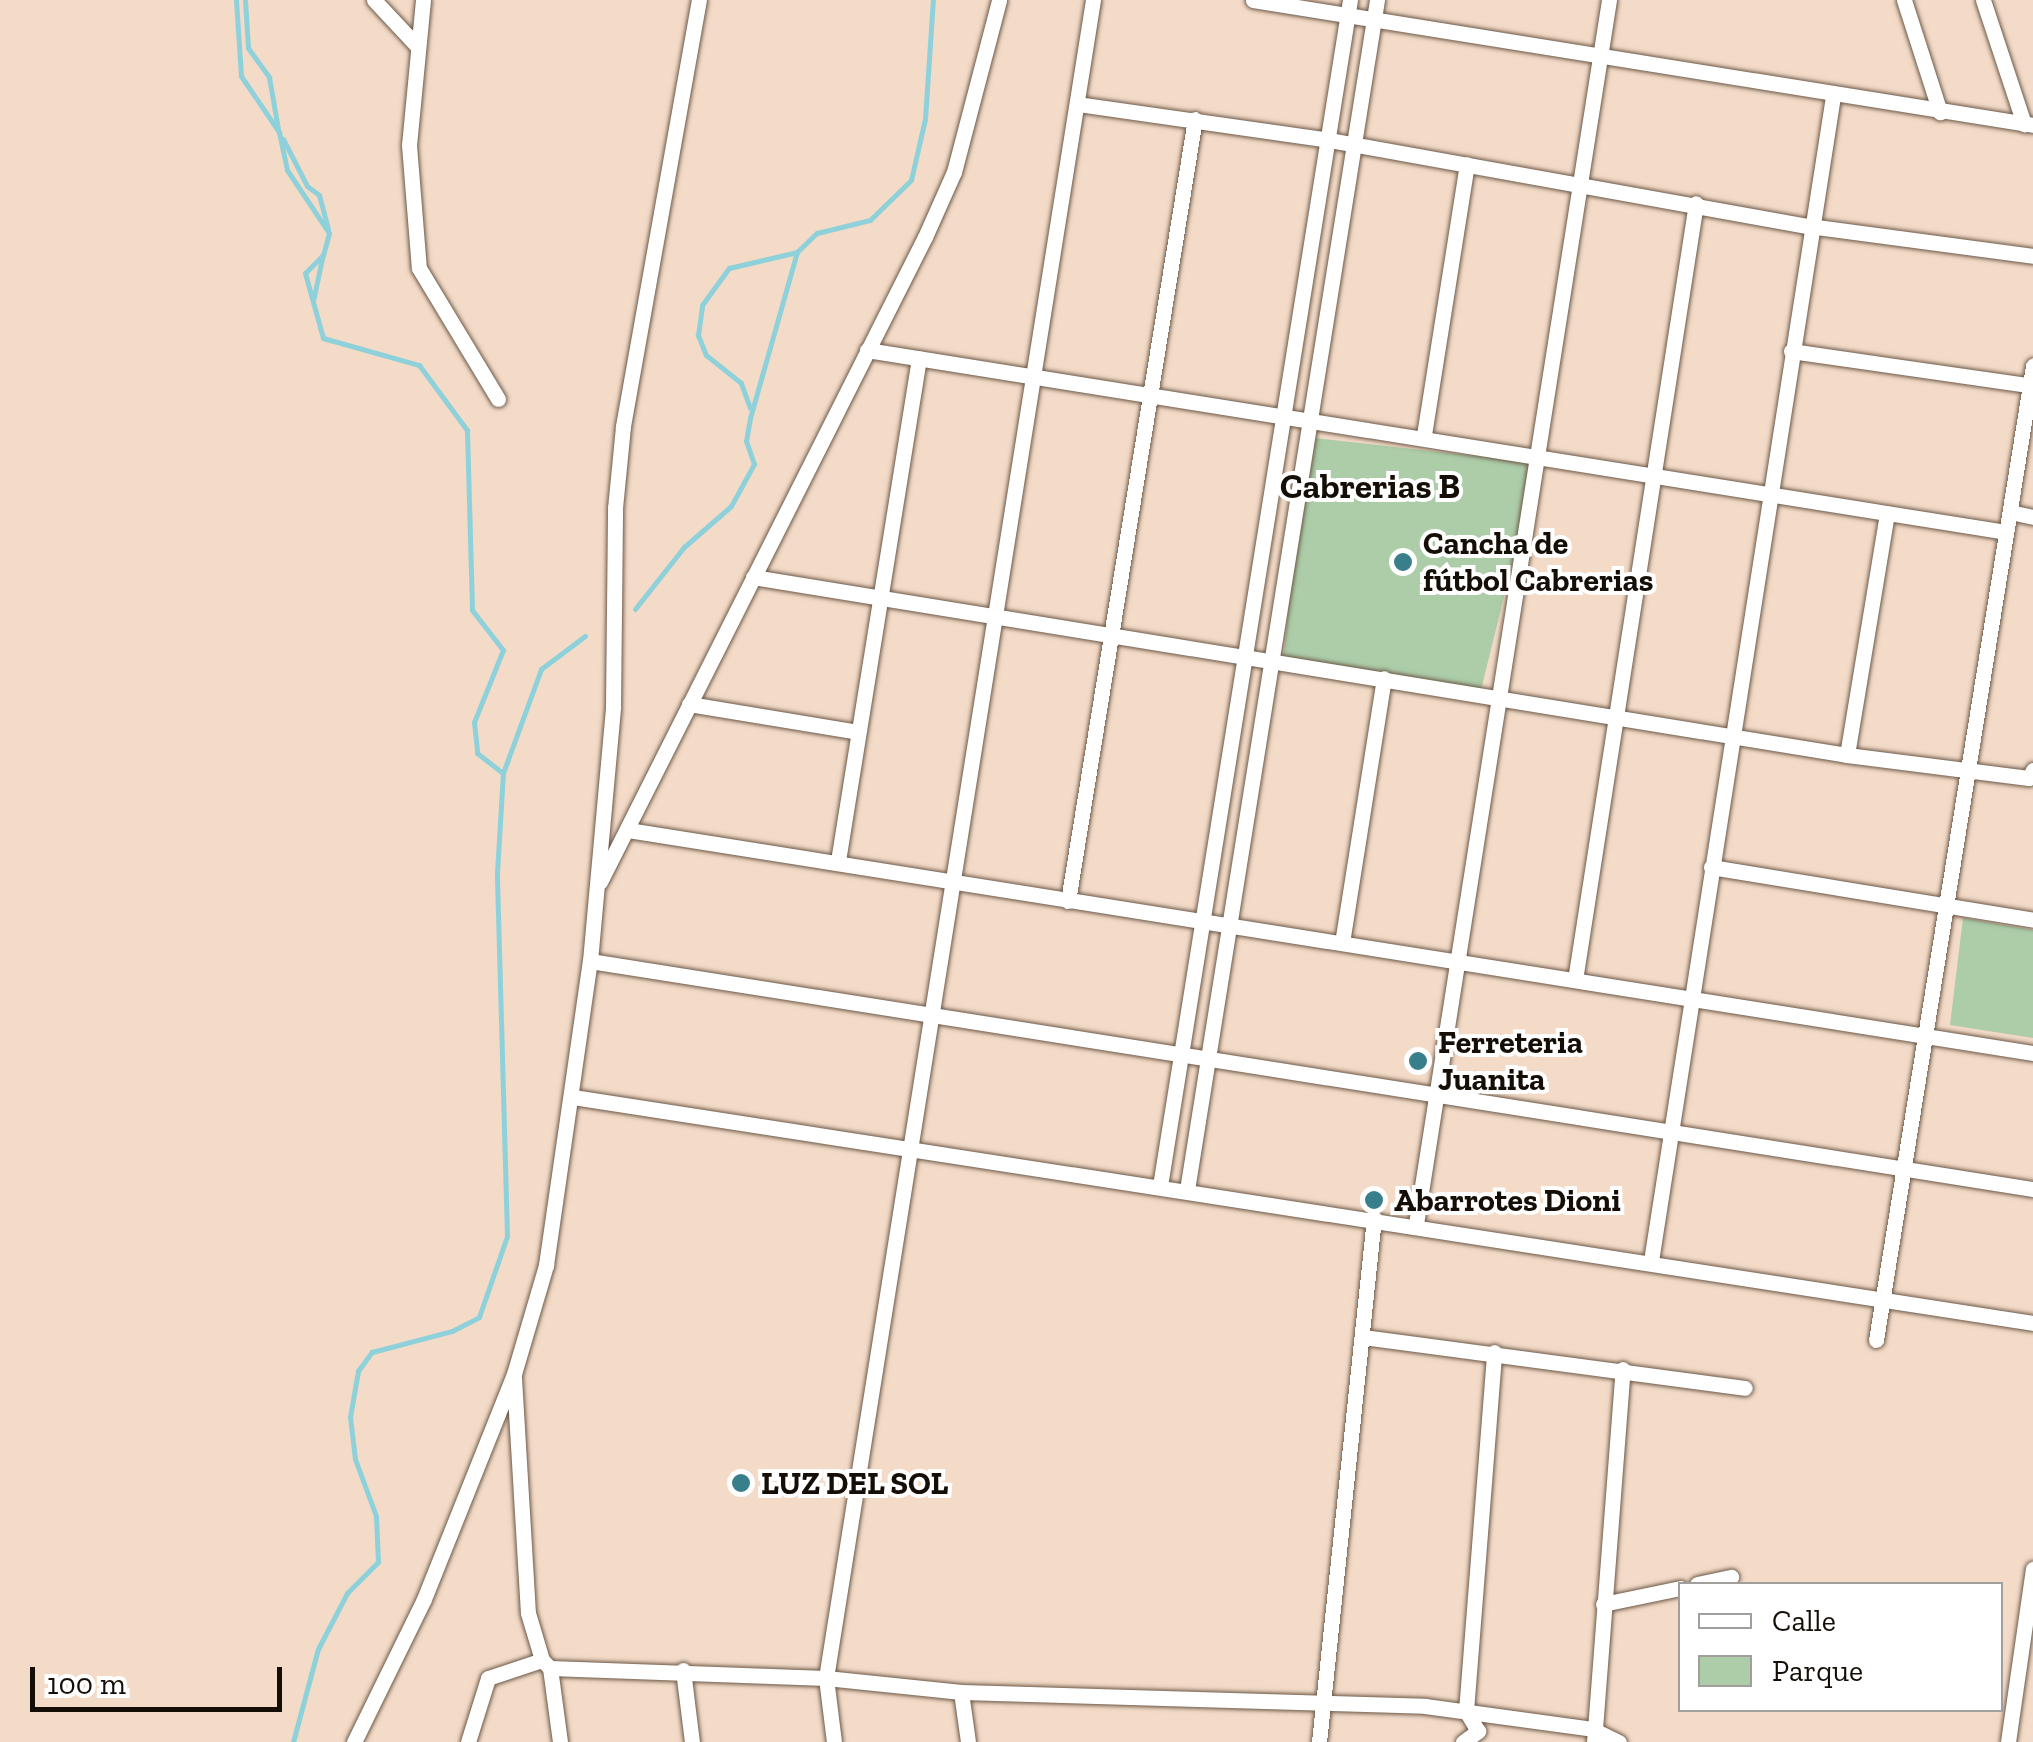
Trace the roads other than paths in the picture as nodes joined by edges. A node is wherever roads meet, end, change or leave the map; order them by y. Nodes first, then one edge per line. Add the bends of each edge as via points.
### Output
1 (374, 0) edge
2 (423, 0) edge
3 (699, 0) edge
4 (999, 0) edge
5 (1093, 0) edge
6 (1253, 0) edge
7 (1377, 0) edge
8 (1610, 0) edge
9 (1904, 0) edge
10 (1983, 0) edge
11 (1348, 7) edge
12 (1374, 18) junction
13 (418, 47) junction
14 (1600, 59) junction
15 (1833, 96) junction
16 (1077, 104) junction
17 (1940, 112) junction
18 (1195, 119) junction
19 (2029, 125) edge
20 (1330, 140) junction
21 (1353, 144) junction
22 (1467, 164) junction
23 (1582, 183) junction
24 (1696, 203) junction
25 (1809, 226) junction
26 (2033, 256) edge
27 (867, 350) junction
28 (1791, 352) junction
29 (919, 358) junction
30 (2033, 366) edge
31 (1033, 377) junction
32 (2031, 386) edge
33 (1150, 394) junction
34 (498, 399) dead end
35 (1284, 414) junction
36 (1309, 418) junction
37 (1424, 435) junction
38 (1538, 454) junction
39 (1656, 473) junction
40 (1772, 496) junction
41 (2010, 512) junction
42 (1887, 513) junction
43 (2033, 517) edge
44 (2006, 532) junction
45 (753, 577) junction
46 (880, 594) junction
47 (995, 615) junction
48 (1113, 636) junction
49 (1246, 656) junction
50 (1270, 660) junction
51 (1384, 678) junction
52 (1501, 698) junction
53 (689, 704) junction
54 (1618, 714) junction
55 (858, 732) junction
56 (1732, 734) junction
57 (1847, 754) junction
58 (2033, 770) edge
59 (1969, 771) junction
60 (628, 830) junction
61 (838, 861) junction
62 (1711, 867) junction
63 (954, 880) junction
64 (596, 890) junction
65 (1068, 901) junction
66 (1949, 905) junction
67 (2033, 920) edge
68 (1202, 924) junction
69 (1228, 928) junction
70 (1342, 943) junction
71 (590, 961) junction
72 (1461, 961) junction
73 (1575, 980) junction
74 (1691, 1000) junction
75 (934, 1013) junction
76 (1927, 1037) junction
77 (2033, 1053) edge
78 (1183, 1054) junction
79 (1209, 1059) junction
80 (1440, 1093) junction
81 (573, 1098) junction
82 (1672, 1131) junction
83 (912, 1147) junction
84 (1908, 1168) junction
85 (1160, 1186) junction
86 (2033, 1189) edge
87 (1188, 1190) junction
88 (1374, 1218) junction
89 (1416, 1224) junction
90 (1650, 1262) junction
91 (1883, 1303) junction
92 (2033, 1323) edge
93 (1363, 1337) junction
94 (1876, 1340) dead end
95 (1494, 1352) junction
96 (1623, 1369) junction
97 (514, 1374) junction
98 (1745, 1388) dead end
99 (2033, 1569) edge
100 (1731, 1577) dead end
101 (1707, 1582) edge
102 (1678, 1588) edge
103 (1603, 1604) junction
104 (546, 1664) junction
105 (683, 1670) junction
106 (826, 1678) junction
107 (961, 1692) junction
108 (1328, 1702) junction
109 (1466, 1710) junction
110 (1593, 1736) edge
111 (354, 1742) edge
112 (468, 1742) edge
113 (560, 1742) edge
114 (692, 1742) edge
115 (834, 1742) edge
116 (968, 1742) edge
117 (1318, 1742) edge
118 (1463, 1742) edge
119 (1619, 1742) edge
120 (2008, 1742) edge

1 - 13 street
2 - 13 street
3 - 64 street via 623,426
4 - 27 street via 954,172
5 - 16 street
6 - 11 street
7 - 12 street
8 - 14 street
9 - 17 street
10 - 19 street
11 - 12 street
11 - 20 street
12 - 14 street
12 - 21 street
13 - 34 street via 409,144 419,268
14 - 15 street
14 - 23 street
15 - 17 street
15 - 25 street
16 - 18 street
16 - 31 street
17 - 19 street
18 - 20 street
18 - 33 street
20 - 21 street
20 - 35 street
21 - 22 street
21 - 36 street via 1336,287
22 - 23 street
22 - 37 street
23 - 24 street
23 - 38 street
24 - 25 street
24 - 39 street
25 - 26 street
25 - 28 street
27 - 29 street
27 - 45 street
28 - 32 street
28 - 40 street
29 - 31 street
29 - 46 street
30 - 32 street
31 - 33 street
31 - 47 street
32 - 41 street
33 - 35 street
33 - 48 street
35 - 36 street
35 - 49 street
36 - 37 street
36 - 50 street
37 - 38 street
38 - 39 street
38 - 52 street
39 - 40 street
39 - 54 street
40 - 42 street
40 - 56 street
41 - 43 street
41 - 44 street
42 - 44 street
42 - 57 street
44 - 59 street
45 - 46 street
45 - 53 street
46 - 47 street
46 - 55 street
47 - 48 street
47 - 63 street
48 - 49 street
48 - 65 street
49 - 50 street
49 - 68 street
50 - 51 street
50 - 69 street
51 - 52 street
51 - 70 street
52 - 54 street
52 - 72 street
53 - 55 street
53 - 60 street
54 - 56 street
54 - 73 street
55 - 61 street
56 - 57 street
56 - 62 street
57 - 59 street
58 - 59 street via 2029,778
59 - 66 street
60 - 61 street
60 - 64 street
61 - 63 street
62 - 66 street
62 - 74 street
63 - 65 street
63 - 75 street
64 - 71 street
65 - 68 street
66 - 67 street
66 - 76 street
68 - 69 street
68 - 78 street
69 - 70 street
69 - 79 street
70 - 72 street
71 - 75 street
71 - 81 street
72 - 73 street
72 - 80 street
73 - 74 street
74 - 76 street
74 - 82 street
75 - 78 street
75 - 83 street
76 - 77 street
76 - 84 street
78 - 79 street
78 - 85 street
79 - 80 street
79 - 87 street
80 - 82 street
80 - 89 street
81 - 83 street
81 - 97 street via 546,1265
82 - 84 street
82 - 90 street
83 - 85 street
83 - 106 street
84 - 86 street
84 - 91 street
85 - 87 street
87 - 88 street
88 - 89 street
88 - 93 street
89 - 90 street
90 - 91 street
91 - 92 street
91 - 94 street
93 - 95 street
93 - 108 street
95 - 96 street
95 - 109 street
96 - 98 street
96 - 103 street
97 - 104 street via 528,1613
97 - 111 street via 424,1599
99 - 120 street
100 - 101 street
102 - 103 street
103 - 110 street
104 - 105 street
104 - 112 street via 488,1678
104 - 113 street
105 - 106 street
105 - 114 street
106 - 107 street
106 - 115 street
107 - 108 street
107 - 116 street
108 - 109 street
108 - 117 street
109 - 110 street
109 - 118 street via 1478,1730
110 - 119 street

